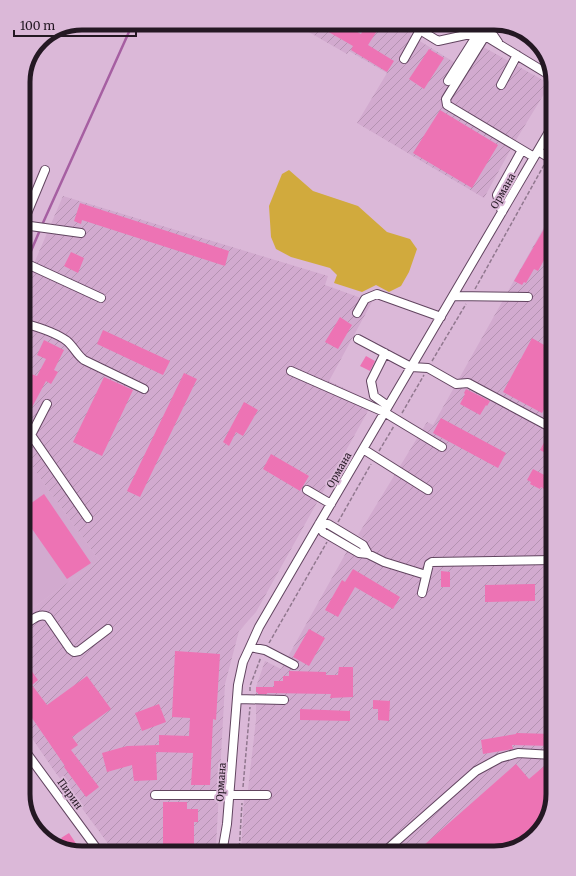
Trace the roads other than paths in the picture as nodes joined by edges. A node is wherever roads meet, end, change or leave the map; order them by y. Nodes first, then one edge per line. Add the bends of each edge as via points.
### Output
1 (420, 30) edge
2 (425, 30) edge
3 (475, 30) edge
4 (490, 30) edge
5 (482, 34) junction
6 (500, 45) junction
7 (517, 55) junction
8 (404, 59) dead end
9 (545, 72) edge
10 (448, 81) dead end
11 (501, 85) dead end
12 (546, 137) edge
13 (522, 150) junction
14 (536, 154) junction
15 (546, 157) edge
16 (45, 170) dead end
17 (30, 207) edge
18 (502, 212) junction
19 (30, 225) edge
20 (81, 233) dead end
21 (30, 265) edge
22 (453, 296) junction
23 (528, 297) dead end
24 (101, 298) dead end
25 (357, 313) dead end
26 (440, 317) junction
27 (30, 325) edge
28 (358, 338) dead end
29 (385, 353) junction
30 (411, 367) junction
31 (291, 370) dead end
32 (144, 389) dead end
33 (47, 404) dead end
34 (386, 409) junction
35 (546, 425) edge
36 (31, 435) joint
37 (442, 447) dead end
38 (363, 449) junction
39 (307, 490) dead end
40 (428, 490) dead end
41 (330, 504) junction
42 (88, 518) dead end
43 (319, 524) junction
44 (546, 560) edge
45 (426, 575) junction
46 (422, 593) dead end
47 (30, 621) edge
48 (108, 629) dead end
49 (250, 647) junction
50 (294, 665) dead end
51 (237, 699) junction
52 (284, 700) dead end
53 (546, 755) edge
54 (30, 758) edge
55 (155, 795) dead end
56 (230, 795) junction
57 (267, 795) dead end
58 (95, 846) edge
59 (223, 846) edge
60 (391, 846) edge

1 - 8 street
2 - 5 street via 438,41
3 - 5 street
4 - 6 street
5 - 6 street
5 - 10 street
5 - 13 street via 446,99 448,106
6 - 7 street
7 - 9 street
7 - 11 street
12 - 14 street, Ормана
13 - 14 street
13 - 18 street via 497,195
14 - 15 street
14 - 18 street, Ормана
16 - 17 street
18 - 22 street, Ормана
19 - 20 street
21 - 24 street
22 - 23 street
22 - 26 street, Ормана
25 - 26 street via 365,299 377,294
26 - 30 street, Ормана
27 - 32 street via 69,342 84,360
28 - 29 street
29 - 30 street
29 - 34 street via 371,381 374,396
30 - 34 street, Ормана
30 - 35 street via 428,368 456,384 468,383
31 - 34 street
33 - 36 street
34 - 37 street via 397,420
34 - 38 street, Ормана
36 - 42 street
38 - 40 street
38 - 41 street, Ормана
39 - 41 street
41 - 43 street, Ормана
43 - 45 street via 323,532 332,532 359,553
43 - 49 street, Ормана
44 - 45 street via 432,562
45 - 46 street
47 - 48 street via 44,614 74,652
49 - 50 street via 265,650
49 - 51 street, Ормана via 240,673
51 - 52 street
51 - 56 street, Ормана
53 - 60 street via 518,753 500,758 476,772
54 - 58 street, Пирин
55 - 56 street
56 - 57 street
56 - 59 street, Ормана

